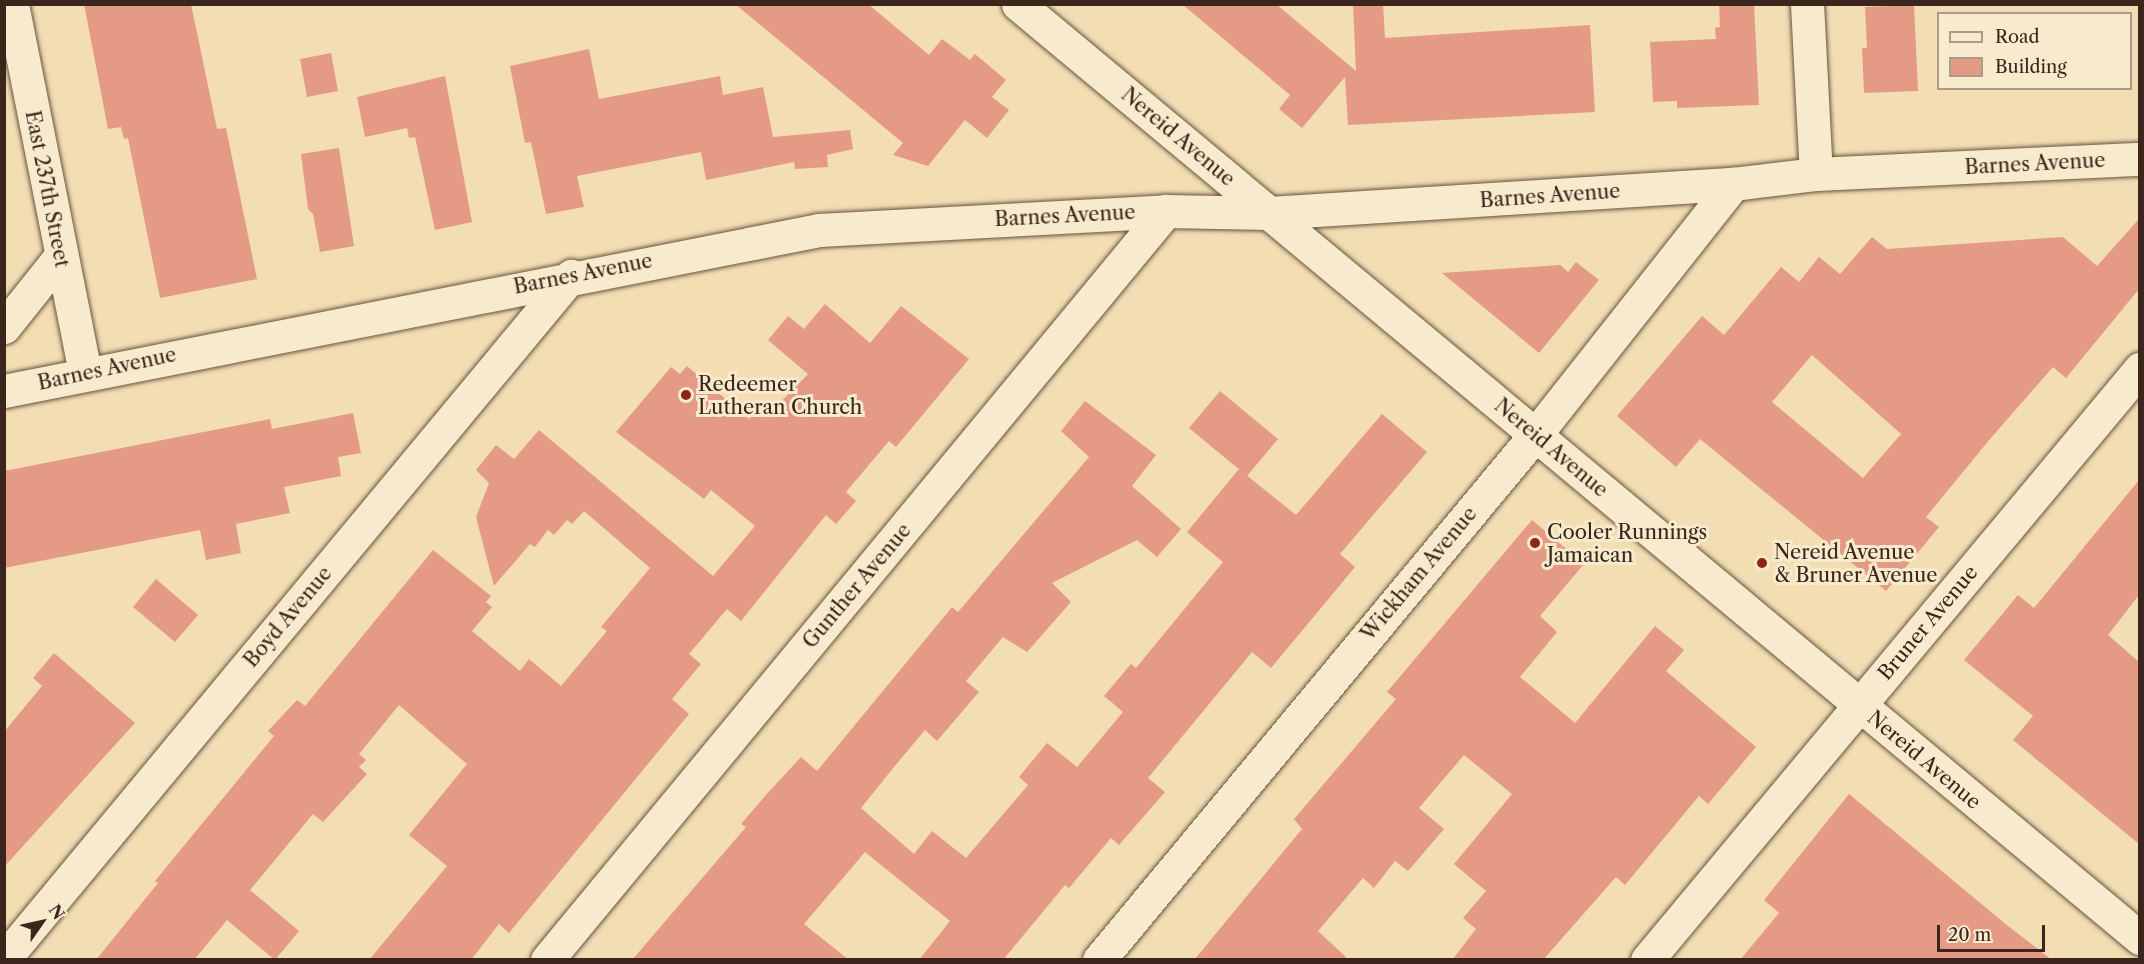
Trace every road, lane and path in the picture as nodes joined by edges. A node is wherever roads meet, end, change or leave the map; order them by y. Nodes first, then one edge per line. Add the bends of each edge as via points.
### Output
1 (12, 4) edge
2 (1018, 4) edge
3 (1807, 4) edge
4 (2139, 159) edge
5 (1816, 174) junction
6 (1733, 184) junction
7 (1166, 211) junction
8 (1269, 213) junction
9 (60, 258) junction
10 (571, 276) junction
11 (4, 327) edge
12 (2139, 369) edge
13 (85, 373) junction
14 (4, 391) edge
15 (1535, 435) junction
16 (1859, 706) junction
17 (2139, 938) edge
18 (4, 959) edge
19 (547, 960) edge
20 (1099, 960) edge
21 (1647, 960) edge

1 - 9 street, East 237th Street
2 - 8 street, Nereid Avenue
3 - 5 street
4 - 5 street, Barnes Avenue
5 - 6 street, Barnes Avenue
6 - 8 street, Barnes Avenue
6 - 15 street, Wickham Avenue
7 - 8 street, Barnes Avenue
7 - 10 street, Barnes Avenue via 819,230
7 - 19 street, Gunther Avenue
8 - 15 street, Nereid Avenue
9 - 11 street
9 - 13 street, East 237th Street
10 - 13 street, Barnes Avenue
10 - 18 street, Boyd Avenue
12 - 16 street, Bruner Avenue
13 - 14 street, Barnes Avenue
15 - 16 street, Nereid Avenue
15 - 20 street, Wickham Avenue
16 - 17 street, Nereid Avenue
16 - 21 street, Bruner Avenue

